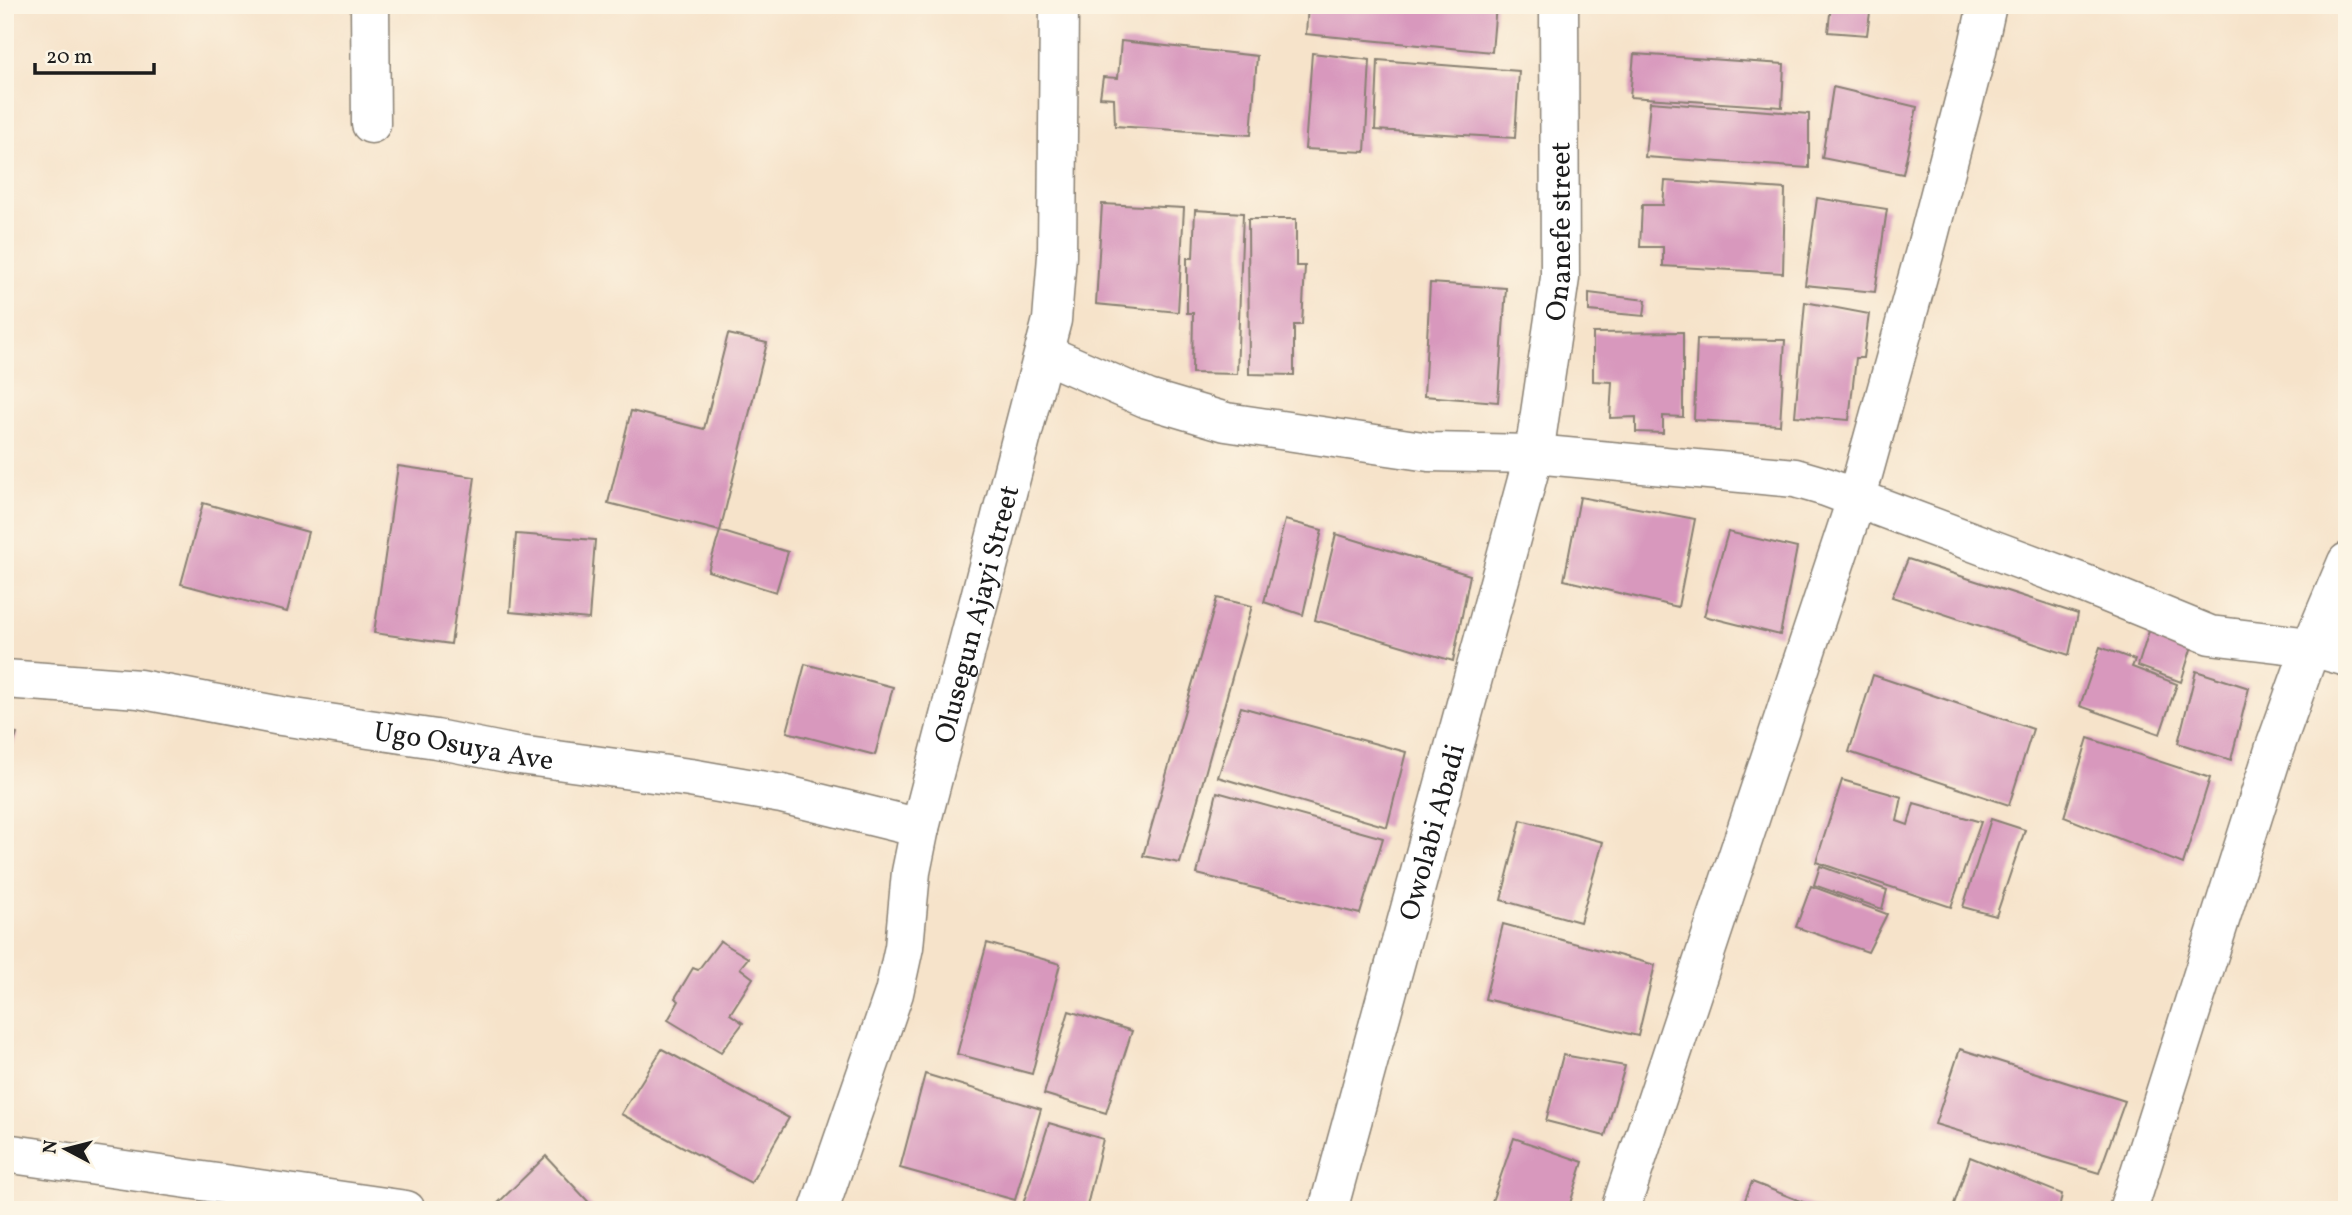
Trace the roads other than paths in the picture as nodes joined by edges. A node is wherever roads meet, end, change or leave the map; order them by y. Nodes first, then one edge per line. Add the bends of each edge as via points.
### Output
1 (370, 5) edge
2 (1059, 5) edge
3 (1559, 5) edge
4 (1987, 5) edge
5 (371, 124) dead end
6 (1045, 354) junction
7 (1534, 454) junction
8 (1856, 500) junction
9 (2347, 562) edge
10 (2329, 652) edge
11 (5, 679) edge
12 (920, 828) junction
13 (5, 1153) edge
14 (406, 1210) edge
15 (819, 1210) edge
16 (1328, 1210) edge
17 (1620, 1210) edge
18 (2128, 1210) edge

1 - 5 street
2 - 6 street, Olusegun Ajayi Street via 1057,256
3 - 7 street, Onanefe street via 1560,278
4 - 8 street
6 - 7 street via 1148,399 1226,422 1429,452
6 - 12 street, Olusegun Ajayi Street
7 - 8 street via 1796,478
7 - 16 street, Owolabi Abadi
8 - 10 street via 2210,635
8 - 17 street
9 - 10 street
10 - 18 street via 2274,750
11 - 12 street, Ugo Osuya Ave via 139,689 512,754 690,778 782,794
12 - 15 street, Olusegun Ajayi Street via 894,993
13 - 14 street

